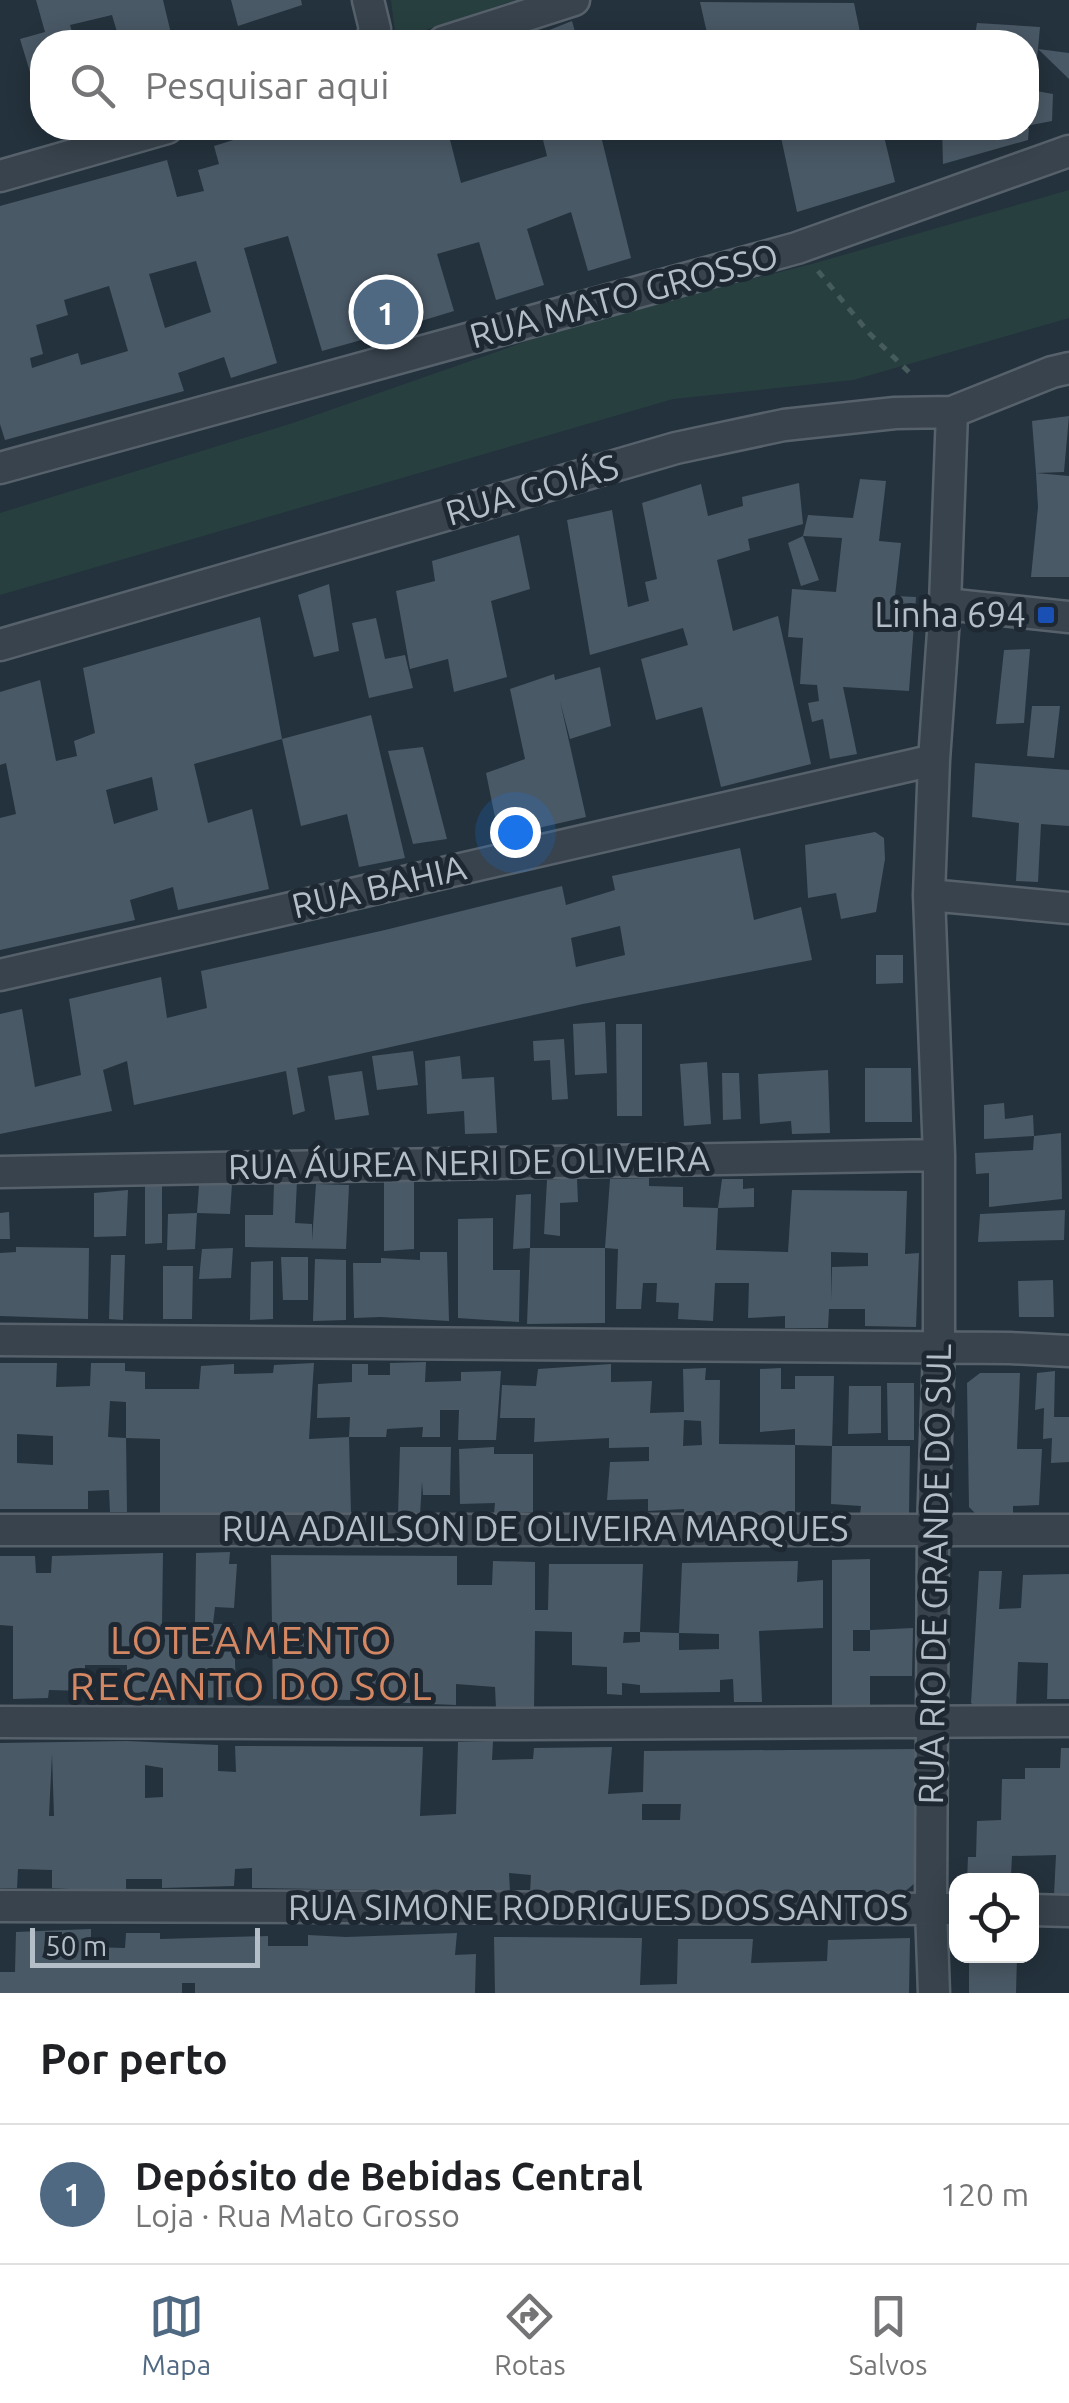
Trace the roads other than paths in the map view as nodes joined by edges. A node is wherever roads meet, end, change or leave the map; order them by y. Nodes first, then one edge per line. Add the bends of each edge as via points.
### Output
1 (368, 0) edge
2 (574, 0) edge
3 (375, 30) edge
4 (480, 30) edge
5 (125, 140) edge
6 (1069, 151) edge
7 (0, 176) edge
8 (1069, 368) edge
9 (952, 412) junction
10 (0, 468) edge
11 (945, 604) junction
12 (1069, 617) edge
13 (0, 645) edge
14 (934, 760) junction
15 (929, 895) junction
16 (1069, 908) edge
17 (0, 974) edge
18 (939, 1154) junction
19 (0, 1172) edge
20 (0, 1340) edge
21 (939, 1349) junction
22 (1069, 1351) edge
23 (933, 1528) junction
24 (0, 1530) edge
25 (1069, 1530) edge
26 (932, 1720) junction
27 (1069, 1721) edge
28 (0, 1722) edge
29 (0, 1906) edge
30 (944, 1909) edge
31 (1039, 1910) edge
32 (1069, 1910) edge
33 (934, 1993) edge

1 - 3 street
2 - 4 street
5 - 7 street
6 - 10 street, RUA MATO GROSSO via 797,248
8 - 9 street, RUA GOIÁS
9 - 11 street, RUA RIO DE GRANDE DO SUL
9 - 13 street, RUA GOIÁS via 784,425 676,448
11 - 12 street
11 - 14 street, RUA RIO DE GRANDE DO SUL
14 - 15 street, RUA RIO DE GRANDE DO SUL
14 - 17 street, RUA BAHIA
15 - 16 street
15 - 18 street, RUA RIO DE GRANDE DO SUL
18 - 19 street, RUA ÁUREA NERI DE OLIVEIRA
18 - 21 street, RUA RIO DE GRANDE DO SUL
20 - 21 street
21 - 22 street
21 - 23 street, RUA RIO DE GRANDE DO SUL
23 - 24 street, RUA ADAILSON DE OLIVEIRA MARQUES
23 - 25 street, RUA ADAILSON DE OLIVEIRA MARQUES
23 - 26 street, RUA RIO DE GRANDE DO SUL
26 - 27 street
26 - 28 street
26 - 30 street, RUA RIO DE GRANDE DO SUL
29 - 30 street, RUA SIMONE RODRIGUES DOS SANTOS
30 - 33 street, RUA RIO DE GRANDE DO SUL
31 - 32 street

